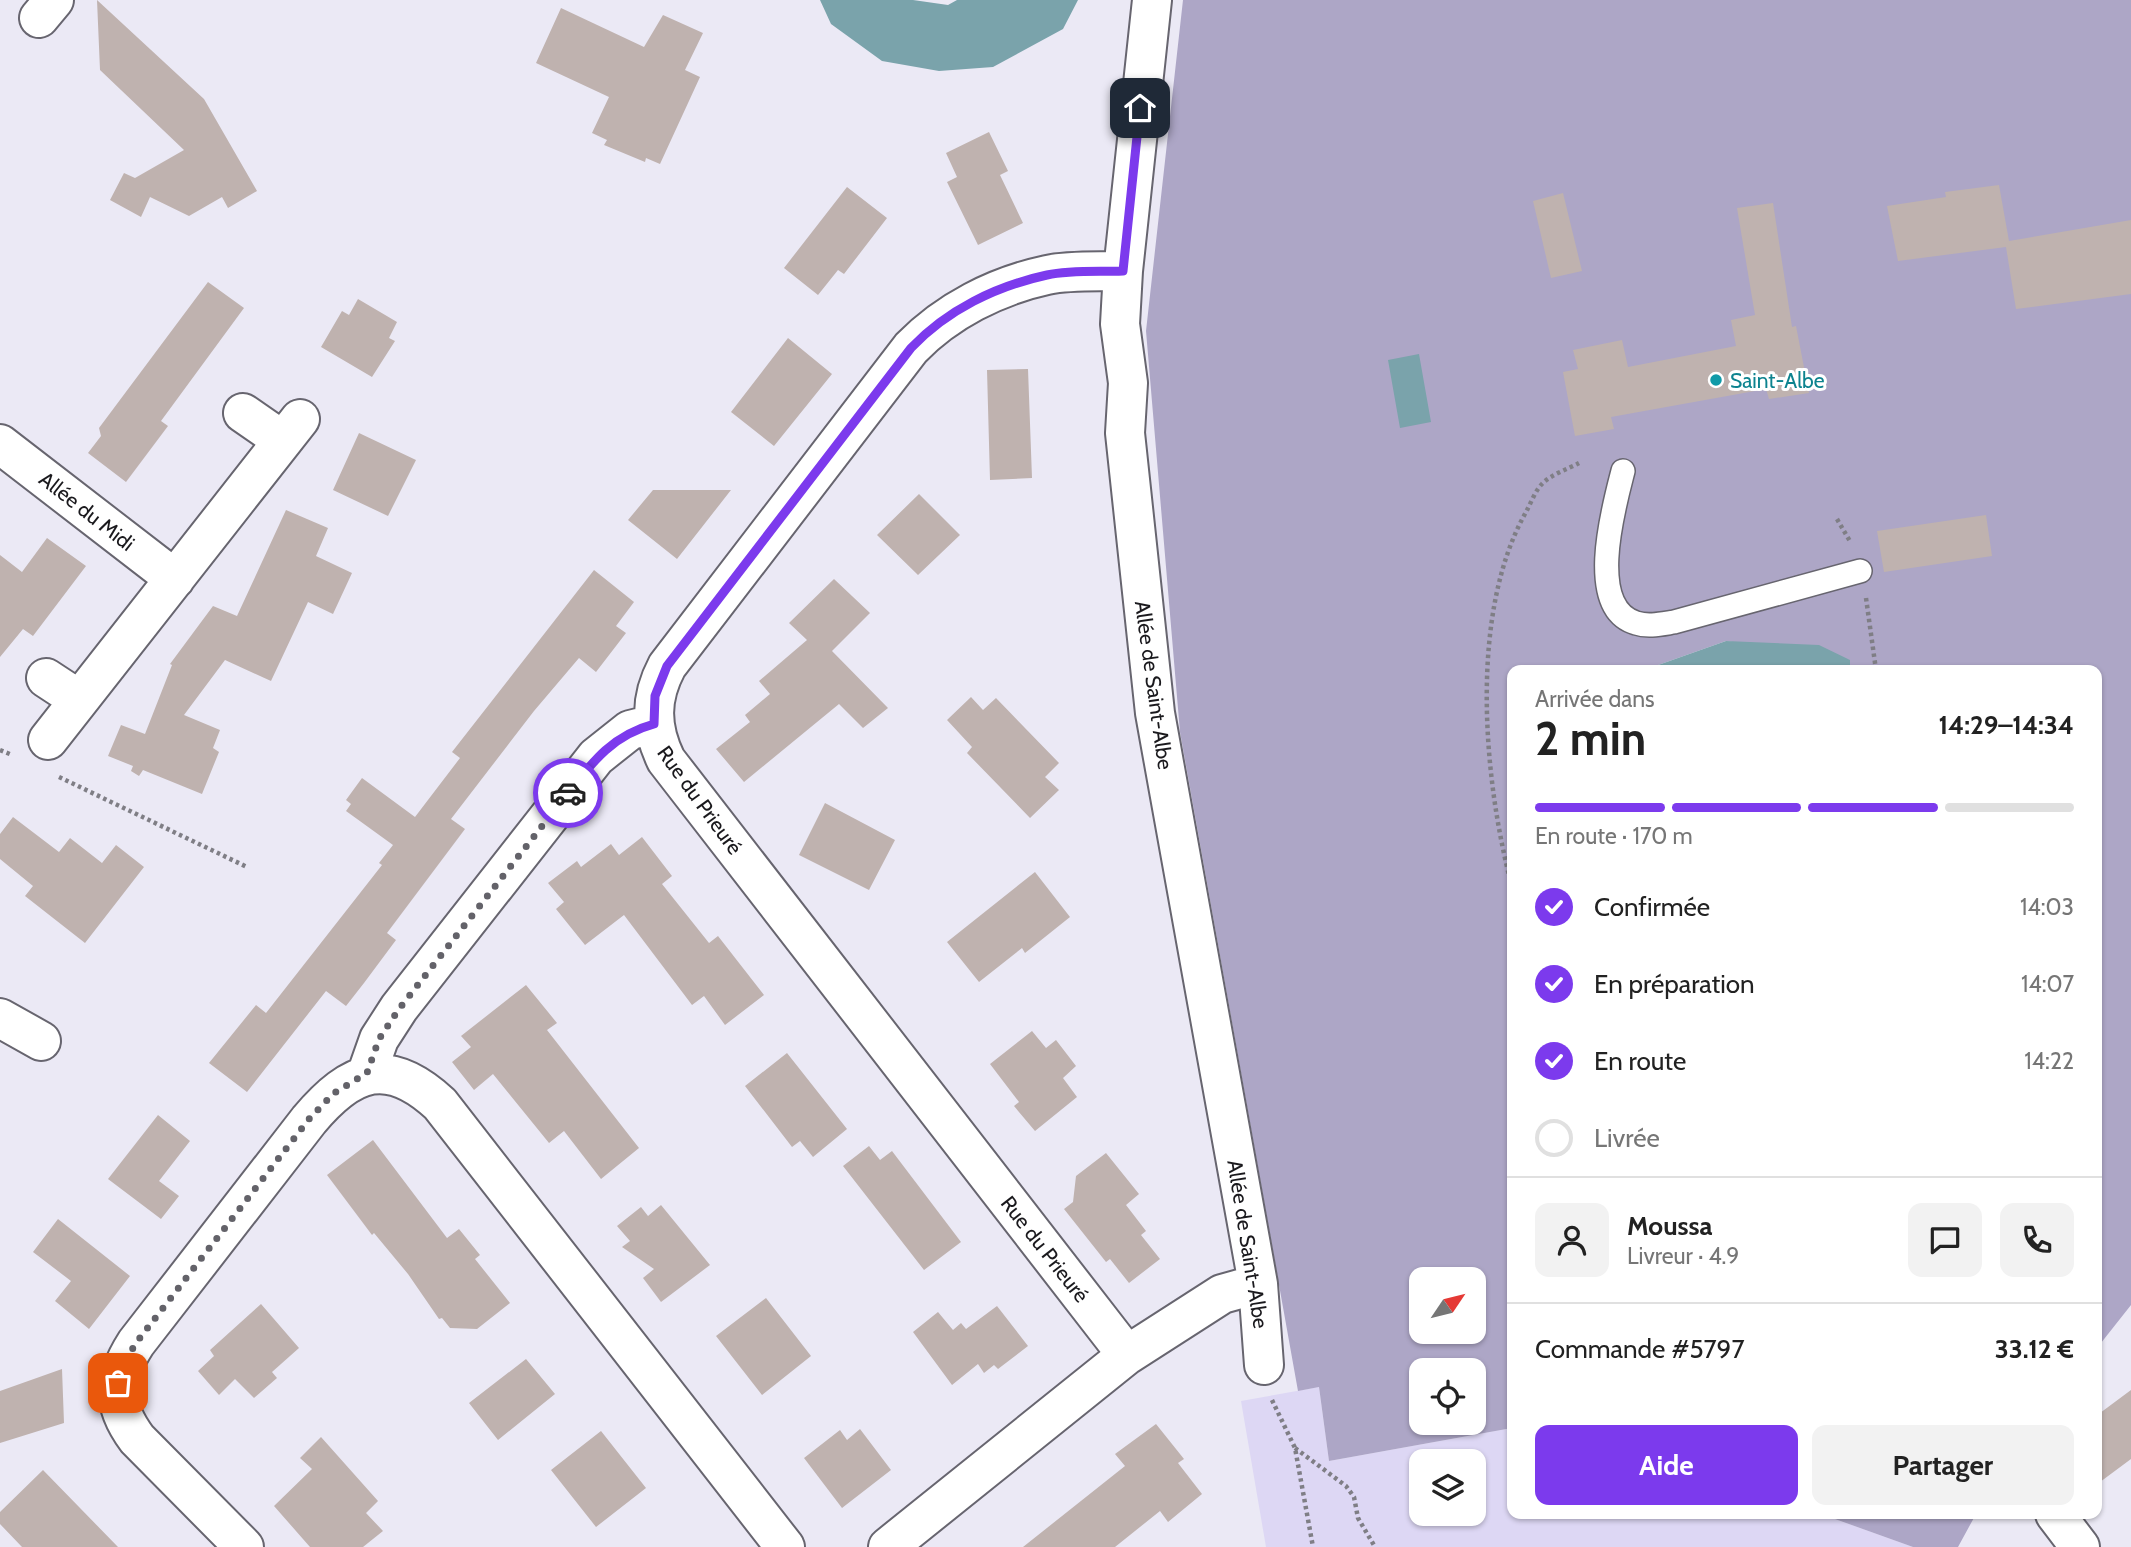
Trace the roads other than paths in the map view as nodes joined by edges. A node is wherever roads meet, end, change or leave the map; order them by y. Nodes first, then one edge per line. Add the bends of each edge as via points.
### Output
1 (1152, 0) edge
2 (1123, 271) junction
3 (243, 413) dead end
4 (0, 444) edge
5 (1623, 471) dead end
6 (1860, 571) dead end
7 (174, 579) junction
8 (46, 678) dead end
9 (78, 699) junction
10 (654, 724) junction
11 (50, 757) road end
12 (0, 1018) edge
13 (41, 1041) dead end
14 (367, 1073) junction
15 (1258, 1284) junction
16 (1127, 1355) junction
17 (1265, 1365) road end
18 (2059, 1519) edge
19 (244, 1547) edge
20 (785, 1547) edge
21 (888, 1547) edge
22 (2080, 1547) edge

1 - 2 street, Allée de Saint-Albe
2 - 10 street, Rue du Prieuré via 1048,275 988,295 931,327 667,666 655,696
2 - 15 street, Allée de Saint-Albe via 1120,324 1129,383 1125,433 1155,713
3 - 7 street via 291,429
4 - 7 street, Allée du Midi
5 - 6 lane via 1606,559 1610,594 1622,615 1634,623 1674,622
7 - 9 street
8 - 9 street
9 - 11 street
10 - 14 street via 630,730 596,758 399,1009 379,1039
10 - 16 street, Rue du Prieuré via 666,760
12 - 13 street
14 - 19 street via 334,1093 309,1119 136,1343 118,1383 123,1419 137,1439
14 - 20 street via 403,1077 440,1104
15 - 16 street via 1222,1294
15 - 17 street, Allée de Saint-Albe
16 - 21 street
18 - 22 street

